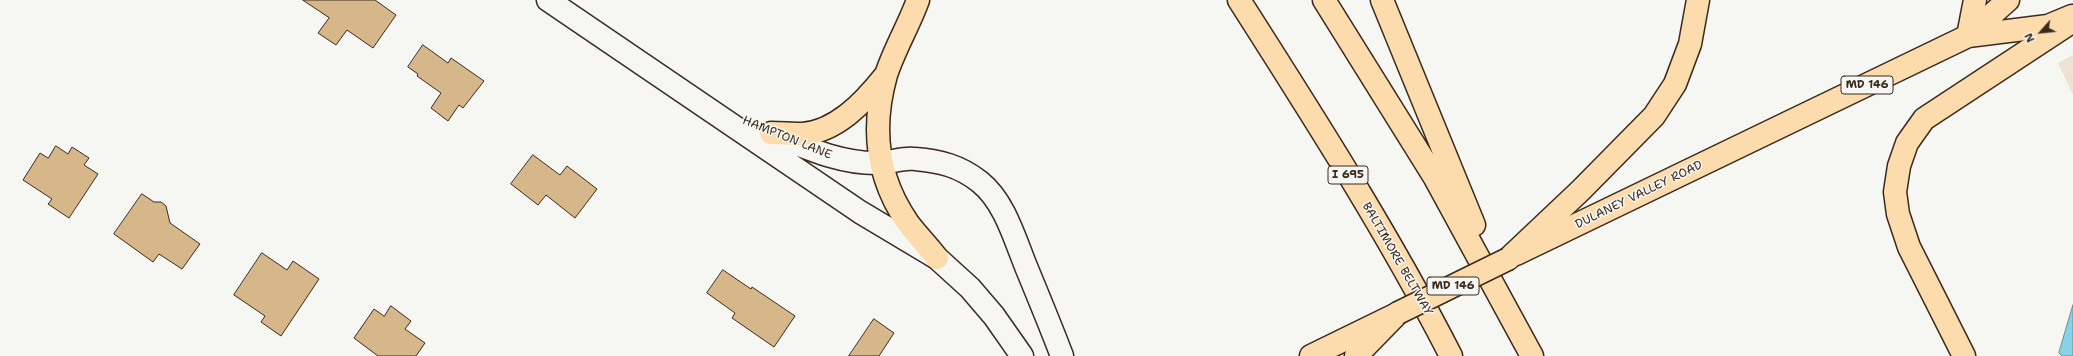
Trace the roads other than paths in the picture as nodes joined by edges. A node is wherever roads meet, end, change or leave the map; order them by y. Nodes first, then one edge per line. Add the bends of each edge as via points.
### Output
1 (548, 0) edge
2 (918, 0) edge
3 (1239, 0) edge
4 (1324, 0) edge
5 (1382, 0) edge
6 (1698, 0) edge
7 (1975, 0) edge
8 (2008, 0) edge
9 (2073, 15) edge
10 (2073, 20) edge
11 (1968, 36) junction
12 (886, 75) junction
13 (688, 94) junction
14 (771, 133) junction
15 (880, 164) junction
16 (937, 258) junction
17 (1508, 259) junction
18 (1398, 314) junction
19 (1513, 318) junction
20 (1316, 354) edge
21 (1451, 355) edge
22 (1022, 356) edge
23 (1062, 356) edge
24 (1356, 356) edge
25 (1532, 356) edge
26 (1964, 356) edge

1 - 13 street, HAMPTON LANE
2 - 12 main road
3 - 21 main road, BALTIMORE BELTWAY / I 695 via 1372,214
4 - 19 main road via 1435,178
5 - 19 main road
6 - 17 main road via 1690,44 1675,84 1654,116
7 - 11 main road
8 - 11 main road, DULANEY VALLEY ROAD / MD 146
9 - 11 main road, DULANEY VALLEY ROAD / MD 146 via 2048,26
10 - 26 main road via 1924,118 1907,143 1899,166 1895,192 1898,214 1909,247
11 - 17 main road, DULANEY VALLEY ROAD / MD 146
12 - 14 main road via 863,103 822,129 803,134
12 - 15 main road via 877,122
13 - 14 street, HAMPTON LANE
13 - 16 street, HAMPTON LANE via 860,212
14 - 15 street, HAMPTON LANE via 817,152 849,161
15 - 16 main road via 890,193 908,223
15 - 23 street, HAMPTON LANE via 913,158 939,161 963,170 981,182 996,200 1008,223
16 - 22 street, HAMPTON LANE via 970,288 994,316
17 - 18 main road, DULANEY VALLEY ROAD / MD 146, bridge
18 - 20 main road, DULANEY VALLEY ROAD / MD 146
18 - 24 main road
19 - 25 main road

